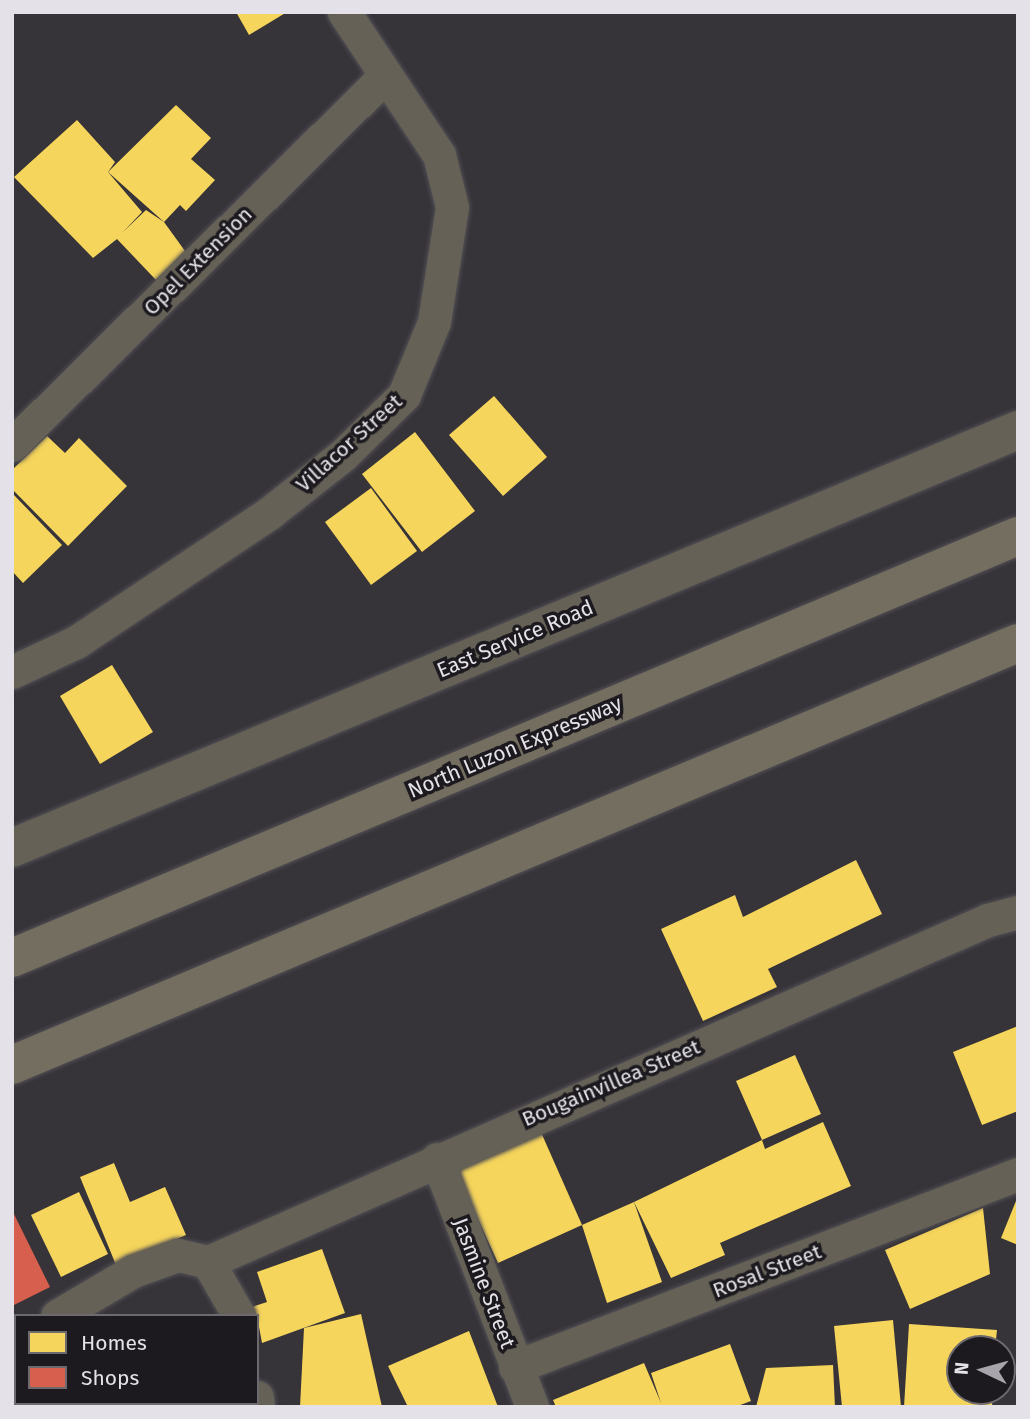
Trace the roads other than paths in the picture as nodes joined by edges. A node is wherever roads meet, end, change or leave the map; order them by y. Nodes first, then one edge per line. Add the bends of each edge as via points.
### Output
1 (344, 12) edge
2 (384, 77) junction
3 (1018, 430) edge
4 (12, 445) edge
5 (1018, 536) edge
6 (1018, 643) edge
7 (12, 672) edge
8 (12, 848) edge
9 (1018, 912) edge
10 (12, 958) edge
11 (12, 1065) edge
12 (437, 1159) junction
13 (1018, 1174) edge
14 (208, 1262) junction
15 (60, 1314) edge
16 (238, 1314) edge
17 (515, 1367) junction
18 (532, 1407) edge

1 - 2 street, Villacor Street
2 - 4 street, Opel Extension
2 - 7 street, Villacor Street via 439,155 452,207 434,322 404,396 343,454 268,514 76,642
3 - 8 street, East Service Road
5 - 10 highway, North Luzon Expressway
6 - 11 highway
9 - 12 street, Bougainvillea Street via 988,920
12 - 14 street, Bougainvillea Street
12 - 17 street, Jasmine Street
13 - 17 street, Rosal Street
14 - 15 street via 178,1255 134,1271
14 - 16 street
17 - 18 street, Jasmine Street

